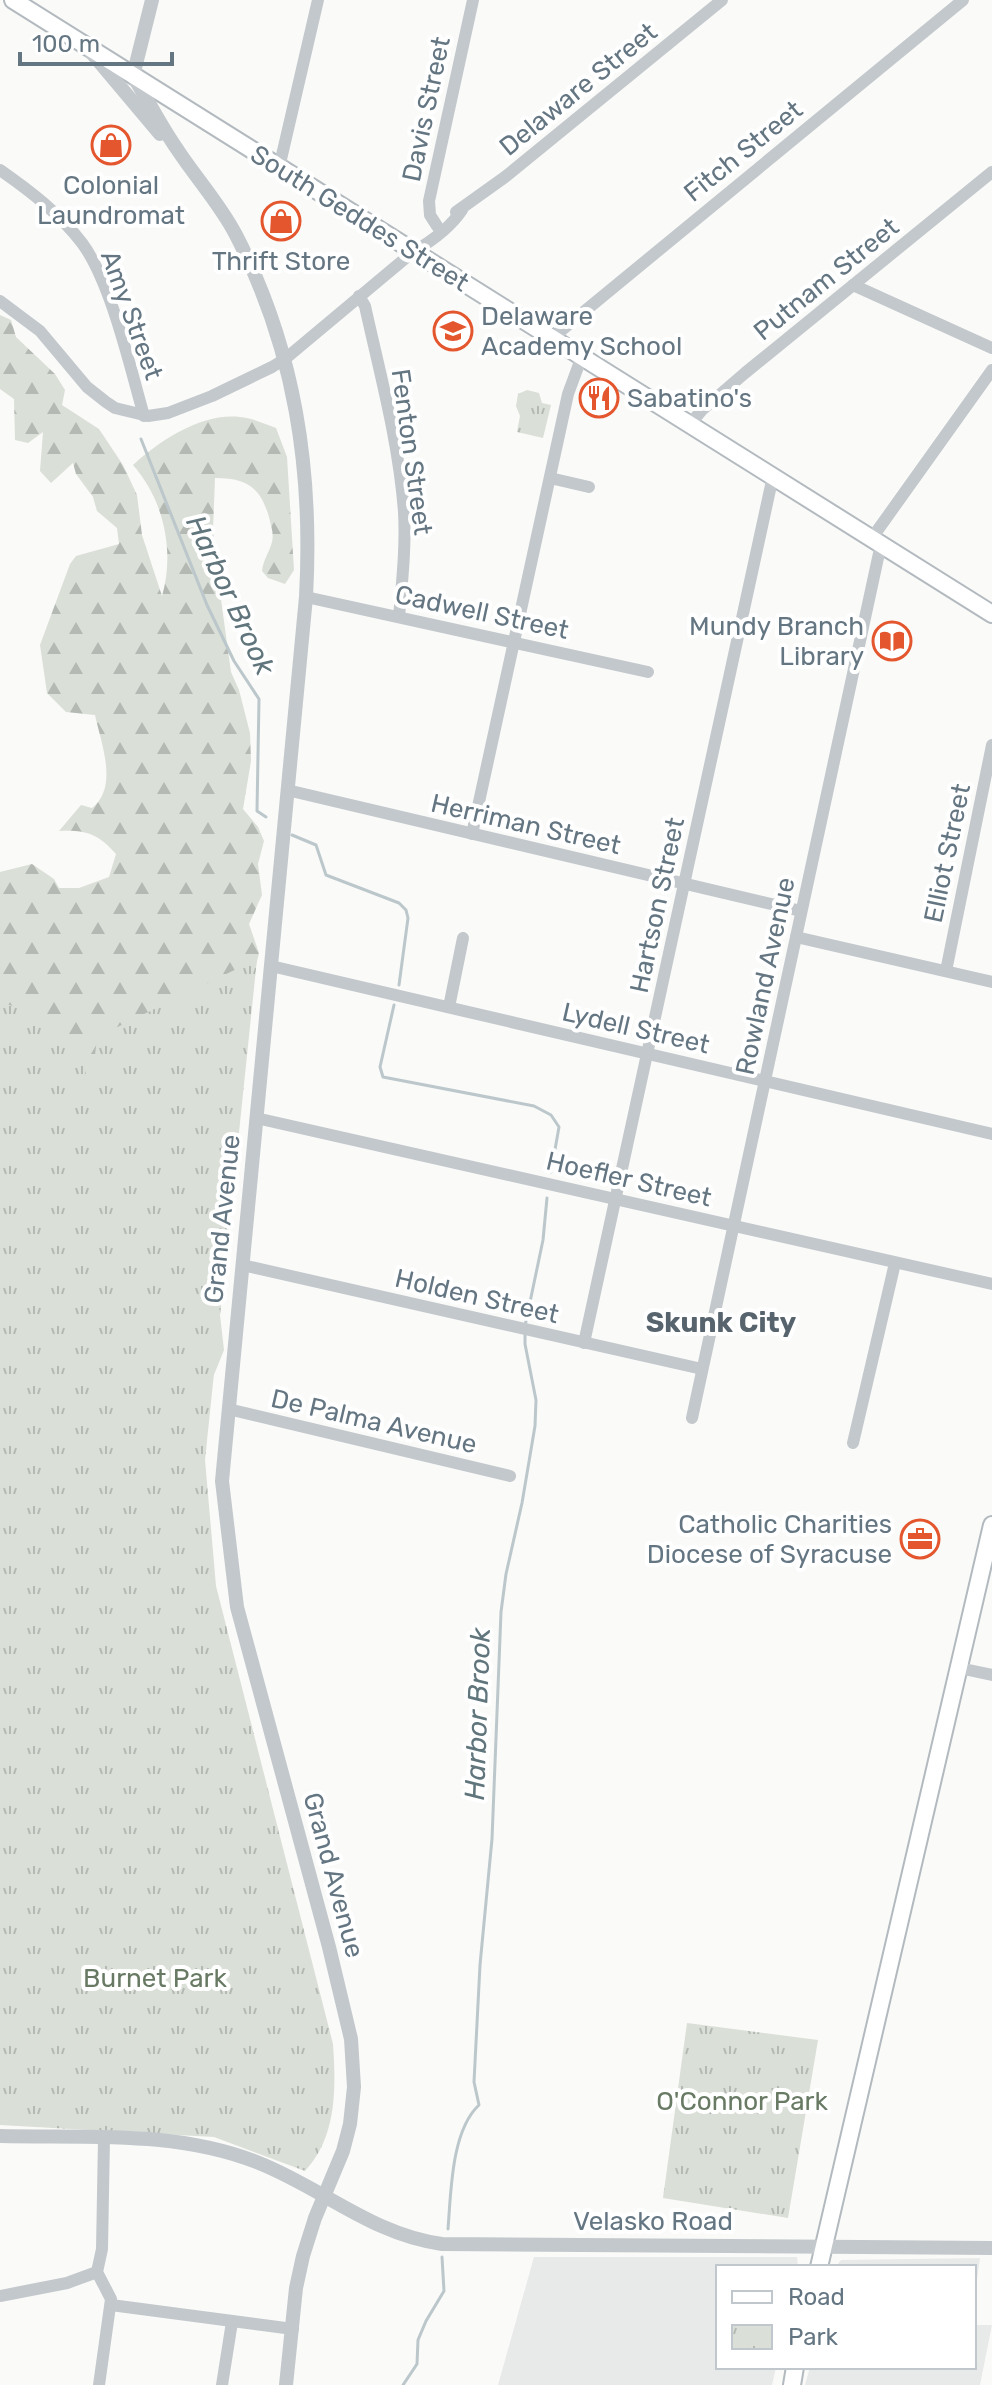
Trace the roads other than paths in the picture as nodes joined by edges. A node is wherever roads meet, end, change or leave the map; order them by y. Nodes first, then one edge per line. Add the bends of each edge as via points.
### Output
1 (13, 0) edge
2 (152, 0) edge
3 (318, 0) edge
4 (473, 0) edge
5 (722, 0) edge
6 (963, 0) edge
7 (87, 48) junction
8 (133, 76) junction
9 (176, 147) junction
10 (279, 168) junction
11 (0, 170) edge
12 (992, 172) edge
13 (462, 210) junction
14 (437, 226) junction
15 (413, 252) junction
16 (853, 285) junction
17 (359, 296) junction
18 (0, 301) edge
19 (552, 338) junction
20 (992, 348) edge
21 (582, 356) junction
22 (285, 359) junction
23 (992, 370) edge
24 (144, 416) junction
25 (690, 424) junction
26 (773, 476) junction
27 (550, 478) junction
28 (589, 487) dead end
29 (876, 541) junction
30 (306, 597) junction
31 (992, 614) edge
32 (399, 617) junction
33 (514, 642) junction
34 (648, 672) dead end
35 (992, 745) edge
36 (287, 790) junction
37 (472, 834) junction
38 (684, 884) junction
39 (801, 911) junction
40 (796, 937) junction
41 (463, 938) dead end
42 (271, 966) junction
43 (946, 971) junction
44 (992, 982) edge
45 (449, 1007) junction
46 (647, 1054) junction
47 (765, 1081) junction
48 (256, 1118) junction
49 (992, 1134) edge
50 (616, 1198) junction
51 (733, 1225) junction
52 (895, 1263) junction
53 (242, 1265) junction
54 (992, 1284) edge
55 (584, 1343) junction
56 (702, 1369) junction
57 (228, 1409) junction
58 (692, 1418) dead end
59 (853, 1443) dead end
60 (510, 1476) dead end
61 (992, 1525) edge
62 (959, 1668) junction
63 (992, 1675) edge
64 (0, 2136) edge
65 (104, 2138) junction
66 (324, 2196) junction
67 (824, 2246) junction
68 (992, 2248) edge
69 (819, 2265) edge
70 (97, 2272) junction
71 (0, 2296) edge
72 (111, 2305) junction
73 (232, 2322) junction
74 (293, 2329) junction
75 (99, 2385) edge
76 (222, 2385) edge
77 (286, 2385) edge

1 - 7 main road, South Geddes Street
2 - 8 street
3 - 10 street
4 - 14 street, Davis Street via 429,201
5 - 13 street, Delaware Street
6 - 19 street, Fitch Street
7 - 8 main road, South Geddes Street
7 - 9 street
8 - 9 street, Grand Avenue
8 - 10 main road, South Geddes Street
9 - 22 street, Grand Avenue via 236,234
10 - 15 main road, South Geddes Street
11 - 24 street, Amy Street via 37,197 84,246 98,271
12 - 16 street, Putnam Street
13 - 14 street, Delaware Street
13 - 15 street, Delaware Street
14 - 15 street, Delaware Street
15 - 17 street, Delaware Street
15 - 19 main road, South Geddes Street
16 - 20 street
16 - 25 street, Putnam Street
17 - 22 street, Delaware Street
17 - 32 street, Fenton Street via 391,427 404,509
18 - 24 street via 40,331 87,387 106,402
19 - 21 main road, South Geddes Street
21 - 25 main road, South Geddes Street
21 - 27 street
22 - 24 street, Delaware Street via 212,396
22 - 30 street, Grand Avenue via 307,480
23 - 29 street, Rowland Avenue
25 - 26 main road, South Geddes Street
26 - 29 main road, South Geddes Street
26 - 38 street, Hartson Street
27 - 28 street
27 - 33 street
29 - 31 main road, South Geddes Street
29 - 39 street, Rowland Avenue
30 - 32 street, Cadwell Street
30 - 36 street, Grand Avenue
32 - 33 street, Cadwell Street
33 - 34 street, Cadwell Street
33 - 37 street
35 - 43 street, Elliot Street
36 - 37 street, Herriman Street
36 - 42 street, Grand Avenue
37 - 38 street, Herriman Street
38 - 39 street, Herriman Street
38 - 46 street, Hartson Street
39 - 40 street, Rowland Avenue
40 - 43 street
40 - 47 street, Rowland Avenue
41 - 45 street
42 - 45 street, Lydell Street
42 - 48 street, Grand Avenue
43 - 44 street
45 - 46 street, Lydell Street
46 - 47 street, Lydell Street
46 - 50 street, Hartson Street
47 - 49 street, Lydell Street
47 - 51 street, Rowland Avenue
48 - 50 street, Hoefler Street
48 - 53 street, Grand Avenue
50 - 51 street, Hoefler Street
50 - 55 street, Hartson Street
51 - 52 street, Hoefler Street
51 - 56 street, Rowland Avenue
52 - 54 street, Hoefler Street
52 - 59 street
53 - 55 street, Holden Street
53 - 57 street, Grand Avenue
55 - 56 street, Holden Street
56 - 58 street, Rowland Avenue
57 - 60 street, De Palma Avenue
57 - 66 street, Grand Avenue via 222,1481 237,1607 351,2039 350,2124
61 - 62 main road
62 - 63 street
62 - 67 main road
64 - 65 street, Velasko Road
65 - 66 street, Velasko Road via 204,2145 259,2163
65 - 70 street
66 - 67 street, Velasko Road via 397,2233 442,2244
66 - 74 street, Grand Avenue via 303,2256
67 - 68 street, Velasko Road
67 - 69 main road
70 - 71 street
70 - 72 street
72 - 73 street
72 - 75 street
73 - 74 street
73 - 76 street
74 - 77 street, Grand Avenue

